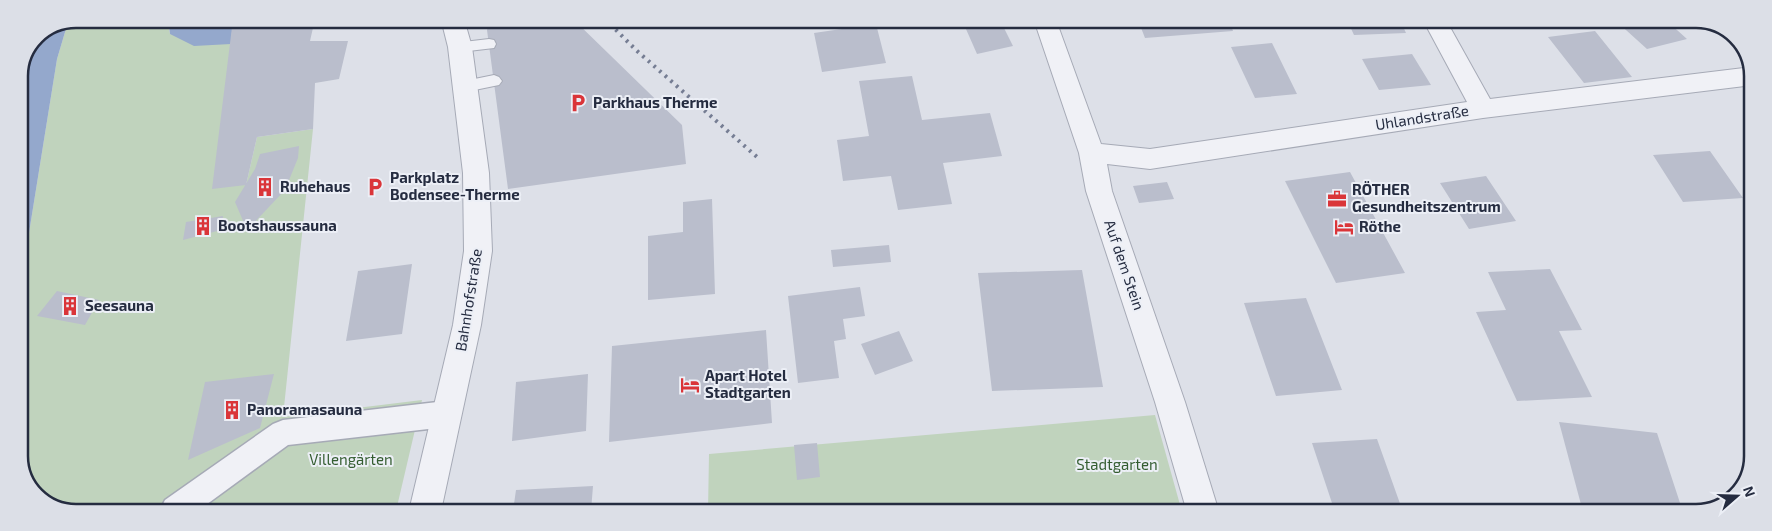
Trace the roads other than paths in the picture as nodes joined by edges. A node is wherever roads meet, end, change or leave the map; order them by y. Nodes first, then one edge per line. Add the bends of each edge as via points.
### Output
1 (455, 28) edge
2 (1048, 28) edge
3 (1438, 28) edge
4 (489, 44) dead end
5 (460, 47) junction
6 (1744, 77) edge
7 (494, 80) dead end
8 (465, 86) junction
9 (1483, 109) junction
10 (1092, 153) junction
11 (446, 414) junction
12 (183, 504) edge
13 (427, 504) edge
14 (1201, 504) edge

1 - 5 street, Bahnhofstraße
2 - 10 street, Auf dem Stein
3 - 9 street
4 - 5 lane
5 - 8 street, Bahnhofstraße
6 - 9 street, Uhlandstraße
7 - 8 lane
8 - 11 street, Bahnhofstraße via 476,173 478,250 467,325
9 - 10 street, Uhlandstraße via 1150,159
10 - 14 street, Auf dem Stein via 1099,191
11 - 12 street via 283,432
11 - 13 street, Bahnhofstraße

